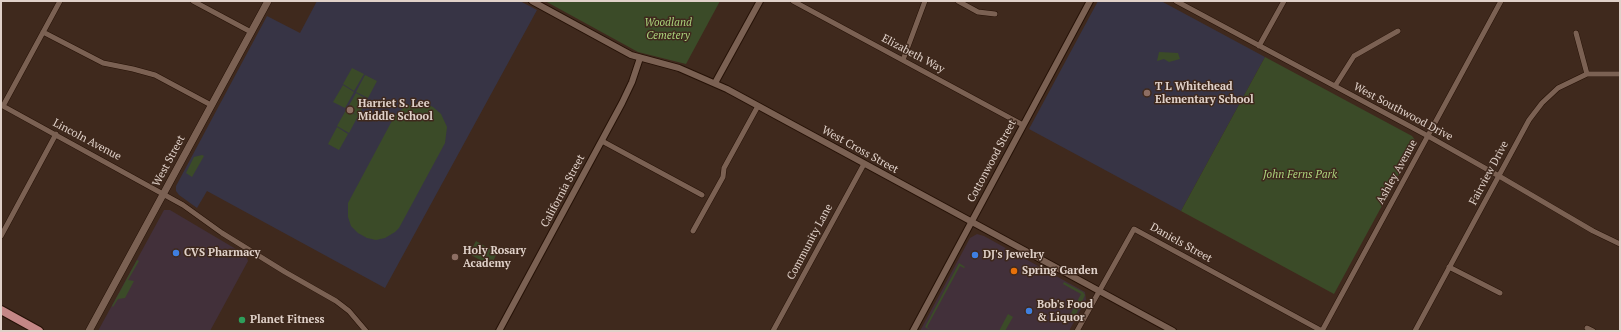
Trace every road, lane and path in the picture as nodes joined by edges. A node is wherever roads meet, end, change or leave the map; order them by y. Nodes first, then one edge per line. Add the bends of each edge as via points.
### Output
1 (60, 1) edge
2 (194, 1) edge
3 (268, 1) edge
4 (532, 1) edge
5 (760, 1) edge
6 (793, 1) edge
7 (925, 1) edge
8 (958, 1) edge
9 (1090, 1) edge
10 (1176, 1) edge
11 (1284, 1) edge
12 (1501, 1) edge
13 (995, 14) dead end
14 (1398, 31) dead end
15 (43, 32) junction
16 (251, 32) junction
17 (1576, 33) dead end
18 (1259, 46) junction
19 (640, 58) junction
20 (903, 60) junction
21 (1587, 74) junction
22 (1620, 74) edge
23 (715, 83) junction
24 (1334, 86) junction
25 (2, 105) edge
26 (211, 105) junction
27 (758, 106) junction
28 (1023, 125) junction
29 (56, 134) junction
30 (1428, 136) junction
31 (602, 141) junction
32 (864, 164) junction
33 (1499, 176) junction
34 (164, 193) junction
35 (702, 195) dead end
36 (972, 222) junction
37 (694, 231) dead end
38 (1, 236) edge
39 (1620, 244) edge
40 (1449, 267) junction
41 (1099, 291) junction
42 (1500, 293) dead end
43 (1, 310) edge
44 (1587, 328) dead end
45 (39, 331) edge
46 (88, 331) edge
47 (366, 331) edge
48 (499, 331) edge
49 (773, 331) edge
50 (913, 331) edge
51 (1077, 331) edge
52 (1173, 331) edge
53 (1322, 331) edge
54 (1415, 331) edge
55 (1593, 331) edge

1 - 15 street
2 - 16 street
3 - 16 main road, West Street
4 - 19 street, West Cross Street
5 - 23 street
6 - 20 street, Elizabeth Way
7 - 20 street
8 - 13 street via 978,12
9 - 28 street, Cottonwood Street
10 - 18 street, West Southwood Drive
11 - 18 street
12 - 30 street, Ashley Avenue
14 - 24 street via 1354,56
15 - 25 street
15 - 26 street via 103,63 155,76
16 - 26 main road, West Street
17 - 21 street
18 - 24 street, West Southwood Drive
19 - 23 street, West Cross Street via 673,66
19 - 31 street, California Street via 628,92
20 - 28 street, Elizabeth Way
21 - 22 street, Fairview Drive
21 - 33 street, Fairview Drive via 1558,88 1542,103 1529,120
23 - 27 street, West Cross Street
24 - 30 street, West Southwood Drive
25 - 29 street, Lincoln Avenue
26 - 34 main road, West Street
27 - 32 street, West Cross Street
27 - 37 street via 724,168 723,176
28 - 36 street, Cottonwood Street
29 - 34 street, Lincoln Avenue
29 - 38 street
30 - 33 street, West Southwood Drive
30 - 53 street, Ashley Avenue
31 - 35 street
31 - 48 street, California Street
32 - 36 street, West Cross Street
32 - 49 street, Community Lane
33 - 39 street, West Southwood Drive
33 - 40 street, Fairview Drive
34 - 46 main road, West Street
34 - 47 street, Lincoln Avenue via 256,254 336,301 349,311
36 - 41 street, West Cross Street
36 - 50 street, Cottonwood Street
40 - 42 street
40 - 54 street, Fairview Drive
41 - 51 street, Daniels Street
41 - 52 street, West Cross Street
41 - 53 street, Daniels Street via 1134,229
43 - 45 main road
44 - 55 street

